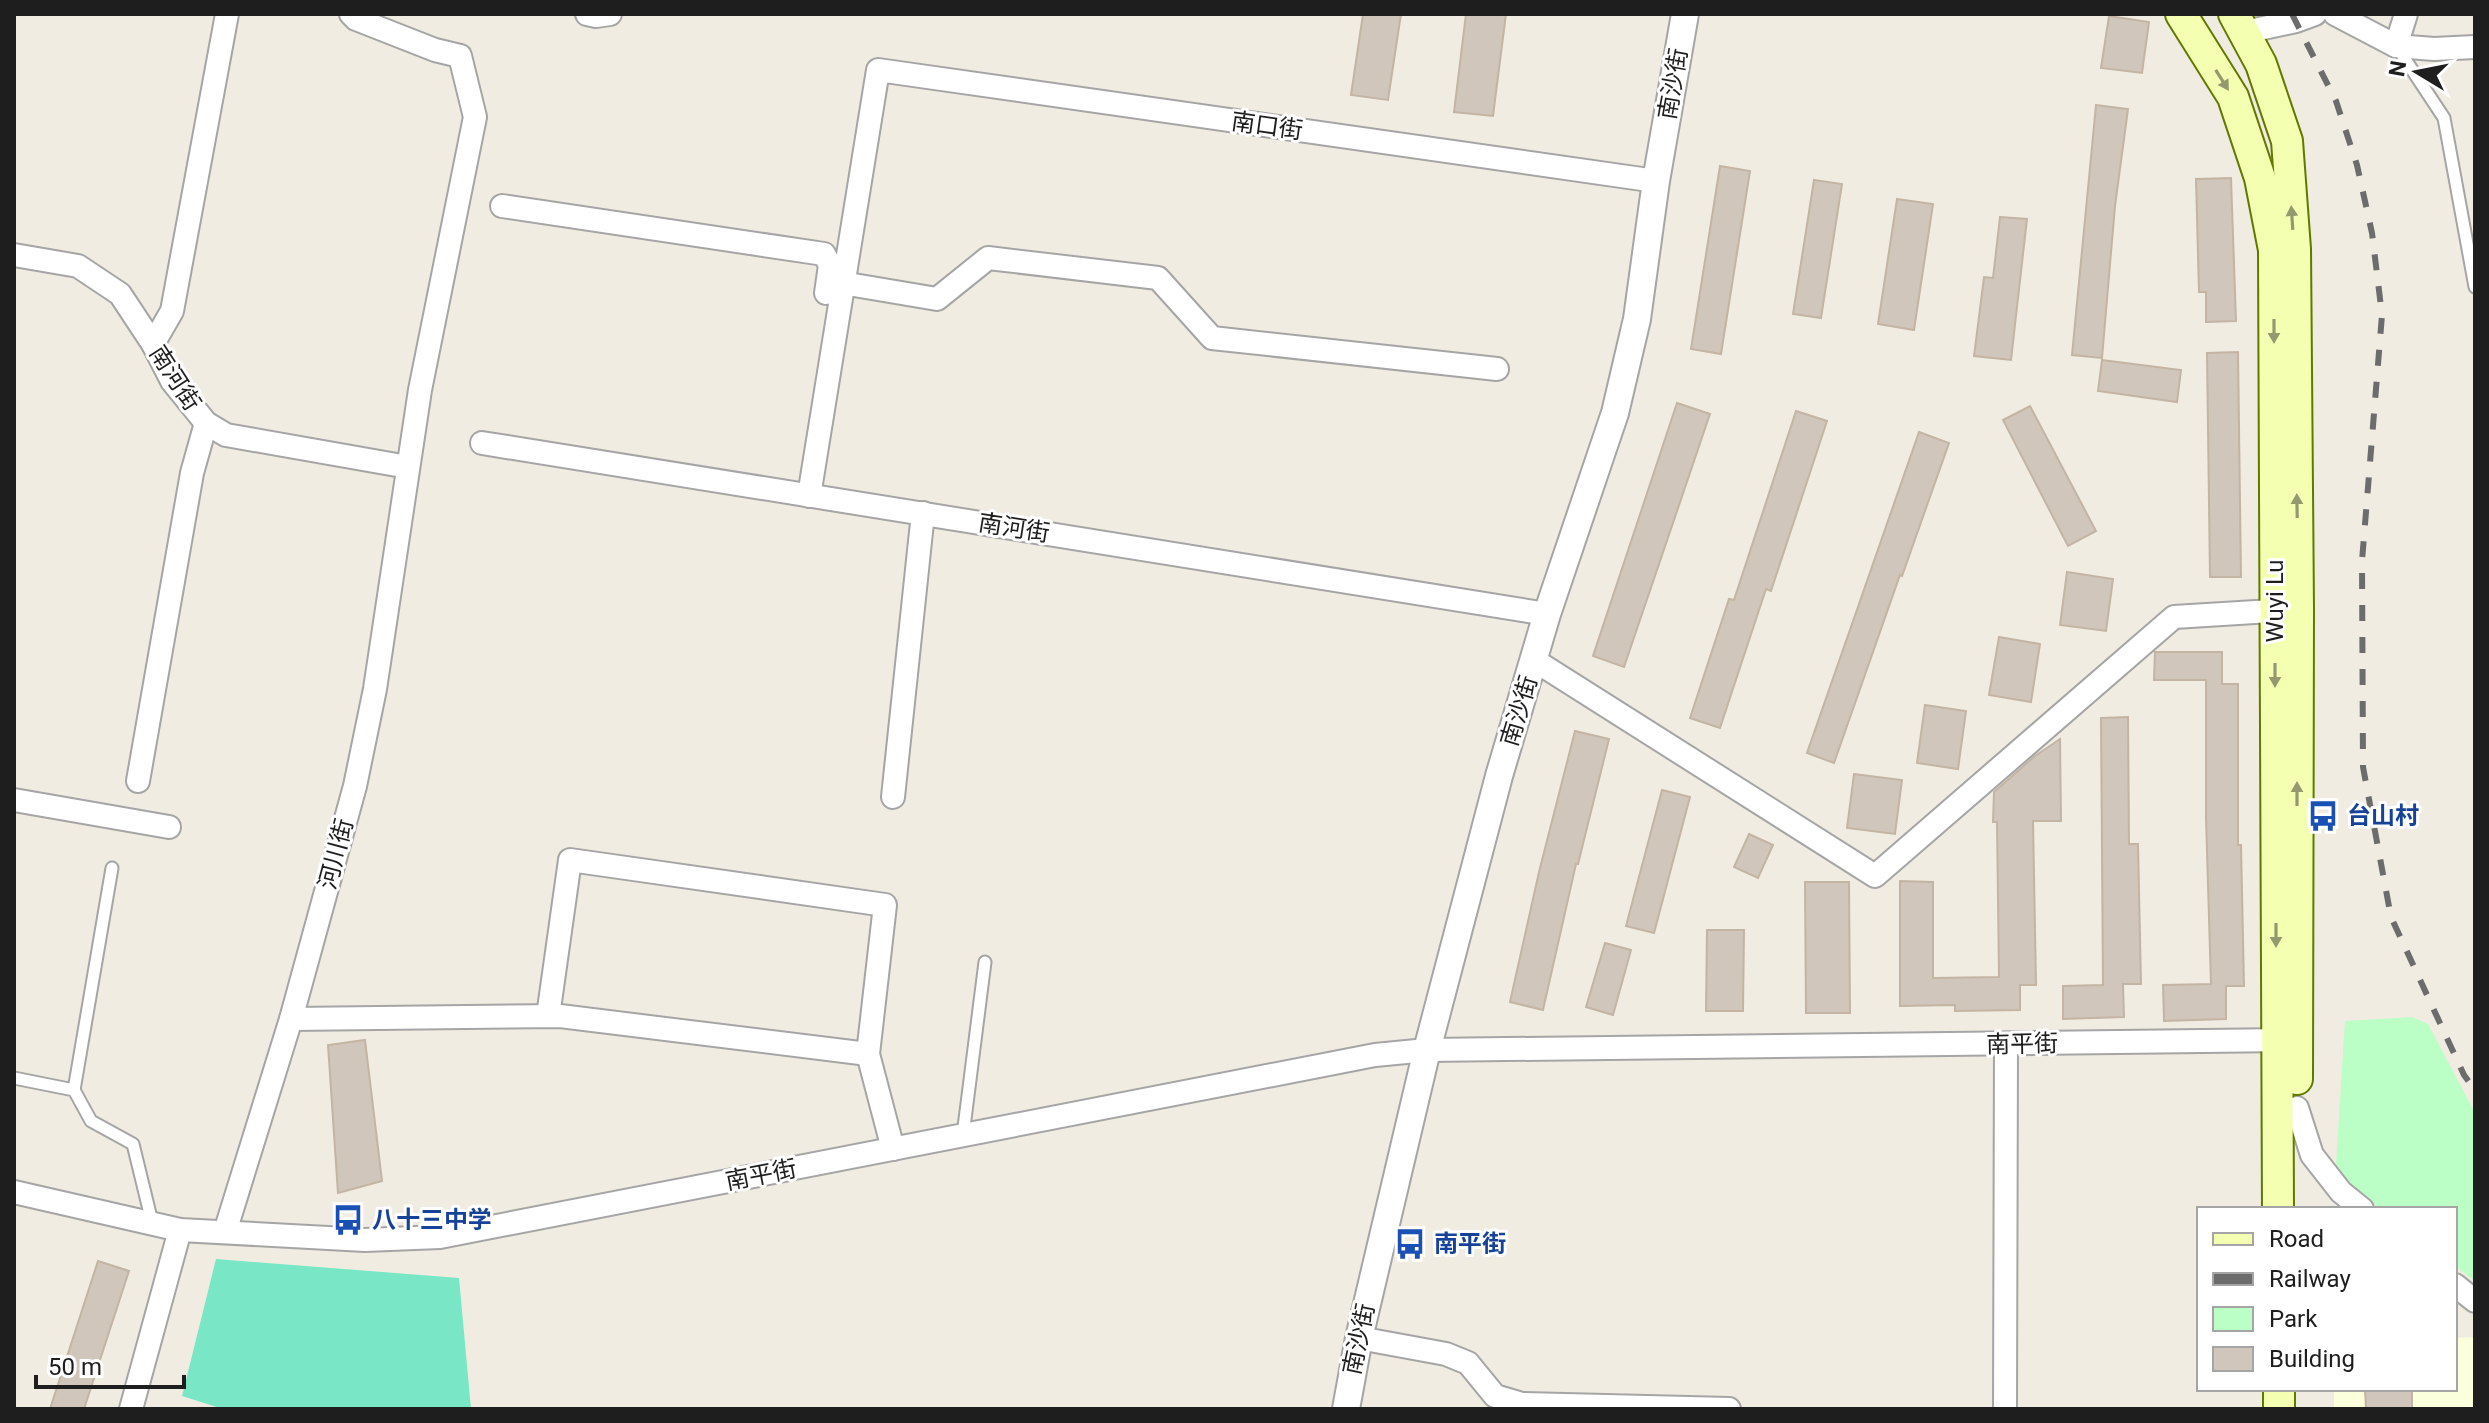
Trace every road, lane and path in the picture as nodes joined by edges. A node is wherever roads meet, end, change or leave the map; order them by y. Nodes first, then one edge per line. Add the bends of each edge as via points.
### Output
1 (227, 14) edge
2 (351, 14) edge
3 (587, 14) edge
4 (610, 14) edge
5 (1685, 14) edge
6 (2181, 14) edge
7 (2315, 14) edge
8 (2406, 14) edge
9 (2340, 15) edge
10 (2240, 23) edge
11 (2396, 46) junction
12 (2475, 47) edge
13 (1656, 181) junction
14 (502, 206) dead end
15 (14, 255) edge
16 (842, 283) junction
17 (2475, 287) edge
18 (153, 344) junction
19 (1497, 369) dead end
20 (826, 386) junction
21 (206, 423) junction
22 (482, 443) dead end
23 (408, 467) junction
24 (809, 496) junction
25 (923, 513) junction
26 (2286, 610) junction
27 (1547, 614) junction
28 (1534, 660) junction
29 (138, 781) dead end
30 (893, 797) dead end
31 (14, 800) edge
32 (169, 827) dead end
33 (112, 868) dead end
34 (985, 962) dead end
35 (548, 1016) junction
36 (291, 1019) junction
37 (2286, 1040) junction
38 (2006, 1044) junction
39 (1427, 1050) junction
40 (868, 1054) junction
41 (14, 1078) edge
42 (74, 1090) junction
43 (2297, 1108) junction
44 (962, 1136) junction
45 (893, 1149) junction
46 (14, 1192) edge
47 (2278, 1207) edge
48 (2298, 1207) edge
49 (2360, 1207) edge
50 (152, 1222) junction
51 (180, 1230) junction
52 (225, 1232) junction
53 (2457, 1287) edge
54 (2475, 1301) edge
55 (1359, 1338) junction
56 (1522, 1406) edge
57 (131, 1409) edge
58 (1346, 1409) edge
59 (1729, 1409) edge
60 (2005, 1409) edge

1 - 18 street via 172,311
2 - 23 street, 河川街 via 460,56 475,117
3 - 4 street
5 - 13 street, 南沙街
6 -> 26 main road, Wuyi Lu via 2233,97 2260,178 2274,250
7 - 10 street via 2296,21
8 - 11 street
9 - 11 street
26 -> 10 main road, Wuyi Lu via 2295,249 2287,141 2261,64
11 - 12 street
11 - 17 lane via 2444,118
13 - 16 street, 南口街 via 878,70
13 - 27 street, 南沙街 via 1637,319 1615,413
14 - 20 street via 824,254 830,265 816,365
15 - 18 street, 南河街 via 78,266 120,294
16 - 19 street via 937,299 988,258 1158,278 1212,338
16 - 20 street
18 - 21 street, 南河街 via 172,381
20 - 24 street
21 - 23 street, 南河街 via 226,435
21 - 29 street via 192,473
22 - 24 street, 南河街
23 - 36 street, 河川街 via 358,772
24 - 25 street, 南河街
25 - 27 street, 南河街
25 - 30 street
26 - 28 street via 2174,617 1875,876
26 - 37 main road, Wuyi Lu
27 - 28 street, 南沙街
28 - 39 street, 南沙街
31 - 32 street
33 - 42 lane
34 - 44 lane
35 - 36 street
35 - 40 street
35 - 40 street via 570,860 885,905
36 - 52 street, 河川街
37 - 38 street, 南平街
37 - 43 main road, Wuyi Lu
37 - 47 main road, Wuyi Lu
38 - 39 street, 南平街
38 - 60 street
39 - 44 street, 南平街 via 1375,1055
39 - 55 street, 南沙街
40 - 45 street
41 - 42 lane
42 - 50 lane via 91,1121 133,1144
43 - 48 main road, Wuyi Lu
43 - 49 street via 2312,1155
44 - 45 street, 南平街
45 - 52 street, 南平街 via 440,1237 365,1240
46 - 50 street
50 - 51 street
51 - 52 street, 南平街
51 - 57 street
53 - 54 street
55 - 56 street via 1468,1363 1495,1396
55 - 58 street, 南沙街
56 - 59 street

